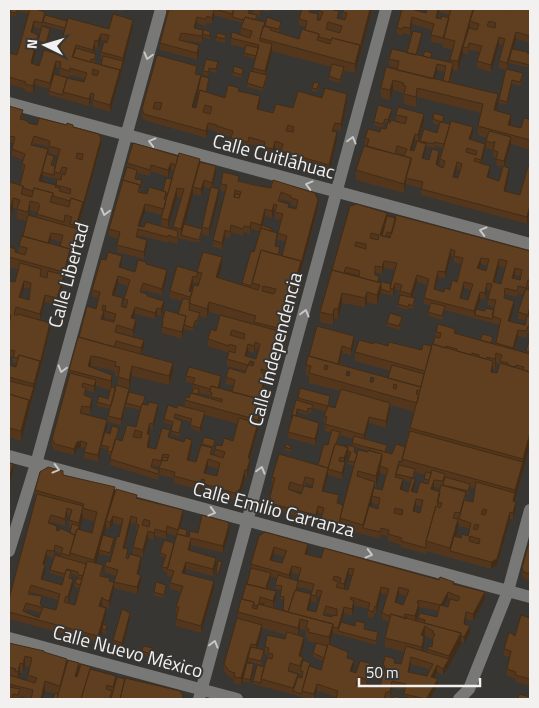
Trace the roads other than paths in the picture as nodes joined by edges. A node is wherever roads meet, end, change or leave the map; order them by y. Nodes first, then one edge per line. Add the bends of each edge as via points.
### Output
1 (161, 9) edge
2 (386, 9) edge
3 (9, 103) edge
4 (126, 135) junction
5 (338, 193) junction
6 (530, 244) edge
7 (9, 456) edge
8 (36, 464) junction
9 (530, 510) edge
10 (247, 522) junction
11 (9, 551) edge
12 (508, 591) junction
13 (530, 597) edge
14 (9, 638) edge
15 (200, 695) edge
16 (237, 699) edge
17 (458, 699) edge

1 -> 4 street, Calle Libertad
5 -> 2 street, Calle Independencia
3 - 4 street, Calle Cuitláhuac
5 -> 4 street, Calle Cuitláhuac
4 -> 8 street, Calle Libertad
6 -> 5 street, Calle Cuitláhuac
10 -> 5 street, Calle Independencia
7 - 8 street, Calle Emilio Carranza
8 -> 10 street, Calle Emilio Carranza
8 - 11 street, Calle Libertad
9 - 12 street
10 -> 12 street, Calle Emilio Carranza
15 -> 10 street, Calle Independencia
12 - 13 street, Calle Emilio Carranza
12 - 17 street via 469,689
14 - 15 street, Calle Nuevo México
15 - 16 street, Calle Nuevo México

